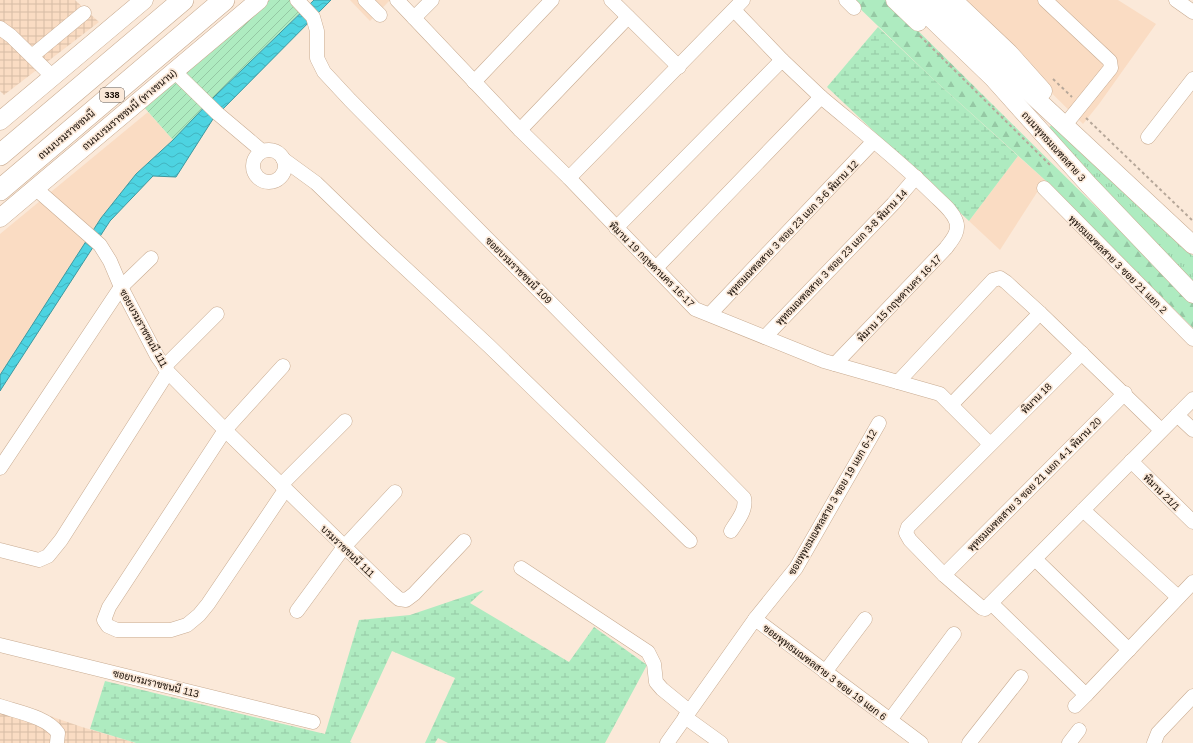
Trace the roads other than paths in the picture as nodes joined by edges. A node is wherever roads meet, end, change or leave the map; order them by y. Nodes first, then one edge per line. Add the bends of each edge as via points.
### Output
1 (144, 0) edge
2 (183, 0) edge
3 (224, 0) edge
4 (259, 0) edge
5 (365, 0) edge
6 (397, 0) edge
7 (432, 0) edge
8 (552, 0) edge
9 (895, 0) edge
10 (912, 0) edge
11 (932, 0) edge
12 (953, 0) edge
13 (1046, 0) edge
14 (1176, 0) edge
15 (615, 1) edge
16 (738, 5) edge
17 (305, 8) edge
18 (1193, 12) edge
19 (84, 13) dead end
20 (380, 15) dead end
21 (628, 17) junction
22 (414, 18) junction
23 (0, 28) edge
24 (32, 56) junction
25 (782, 60) junction
26 (678, 67) junction
27 (174, 71) junction
28 (998, 73) junction
29 (53, 77) junction
30 (1193, 79) edge
31 (474, 82) junction
32 (821, 97) junction
33 (1073, 115) junction
34 (0, 121) edge
35 (520, 130) junction
36 (1148, 137) dead end
37 (873, 142) junction
38 (262, 151) junction
39 (0, 155) edge
40 (283, 159) junction
41 (1108, 164) junction
42 (916, 177) junction
43 (569, 178) junction
44 (1088, 184) junction
45 (35, 188) junction
46 (1044, 188) dead end
47 (0, 190) edge
48 (0, 218) edge
49 (616, 228) junction
50 (1193, 244) edge
51 (151, 258) dead end
52 (656, 268) junction
53 (121, 287) junction
54 (1193, 294) edge
55 (1040, 313) junction
56 (217, 314) dead end
57 (710, 314) junction
58 (765, 337) junction
59 (1193, 339) edge
60 (1082, 352) junction
61 (835, 364) junction
62 (283, 366) dead end
63 (166, 370) junction
64 (898, 382) junction
65 (1125, 393) junction
66 (1193, 398) edge
67 (951, 405) junction
68 (1177, 415) junction
69 (345, 421) dead end
70 (879, 423) dead end
71 (225, 430) junction
72 (1161, 430) junction
73 (1193, 430) edge
74 (990, 444) junction
75 (1131, 461) junction
76 (0, 468) edge
77 (287, 491) junction
78 (395, 492) dead end
79 (1083, 510) junction
80 (1193, 522) edge
81 (731, 532) dead end
82 (464, 541) dead end
83 (690, 542) dead end
84 (344, 547) junction
85 (0, 550) edge
86 (1035, 559) junction
87 (521, 568) dead end
88 (944, 575) junction
89 (1193, 582) edge
90 (1178, 597) junction
91 (991, 603) junction
92 (297, 611) dead end
93 (865, 619) dead end
94 (755, 620) junction
95 (954, 634) dead end
96 (0, 645) edge
97 (1129, 650) junction
98 (826, 672) junction
99 (1021, 678) dead end
100 (1086, 696) junction
101 (1193, 696) edge
102 (0, 706) edge
103 (1075, 706) dead end
104 (687, 714) junction
105 (890, 720) junction
106 (313, 722) dead end
107 (1079, 730) dead end
108 (57, 743) edge
109 (667, 743) edge
110 (721, 743) edge
111 (921, 743) edge
112 (969, 743) edge
113 (1069, 743) edge
114 (1154, 743) edge

1 - 29 main road
2 - 39 highway, 338
3 - 47 highway, ถนนบรมราชชนนี / 338
4 - 27 main road, ถนนบรมราชชนนี (ทางขนาน) / 338
5 - 20 street
6 - 22 street, พิมาน 19 กฤษดานคร 16-17
7 - 22 street
8 - 31 street
9 - 44 main road via 1031,134
10 - 28 main road, ถนนพุทธมณฑลสาย 3
11 - 28 main road, ถนนพุทธมณฑลสาย 3
12 - 33 main road
13 - 33 street via 1110,61 1111,68
14 - 18 street
15 - 21 street
16 - 25 street
16 - 26 street
17 - 81 street, ซอยบรมราชชนนี 109 via 317,31 317,58 324,72 744,498 743,511
19 - 24 street
21 - 26 street
21 - 35 street
22 - 31 street, พิมาน 19 กฤษดานคร 16-17
23 - 24 street
24 - 29 street
25 - 32 street
25 - 49 street
26 - 43 street
27 - 38 street
27 - 45 main road, ถนนบรมราชชนนี (ทางขนาน) / 338
28 - 41 main road, ถนนพุทธมณฑลสาย 3
28 - 44 main road, ถนนพุทธมณฑลสาย 3
29 - 34 main road
30 - 36 street
31 - 35 street, พิมาน 19 กฤษดานคร 16-17
32 - 37 street
32 - 52 street
33 - 41 main road
35 - 43 street, พิมาน 19 กฤษดานคร 16-17
37 - 42 street
37 - 57 street, พุทธมณฑลสาย 3 ซอย 23 แยก 3-6 พิมาน 12
38 - 40 street via 274,150
38 - 40 street via 256,156 253,168 255,174 266,182 273,182 279,178 285,166
40 - 83 street via 316,183 488,345
41 - 50 main road, ถนนพุทธมณฑลสาย 3
42 - 58 street, พุทธมณฑลสาย 3 ซอย 23 แยก 3-8 พิมาน 14
42 - 61 street, พิมาน 15 กฤษดานคร 16-17 via 952,213 957,228 954,236 946,248
43 - 49 street, พิมาน 19 กฤษดานคร 16-17
44 - 54 main road, ถนนพุทธมณฑลสาย 3
45 - 48 main road, ถนนบรมราชชนนี (ทางขนาน) / 338
45 - 53 street, ซอยบรมราชชนนี 111 via 100,246 110,261
46 - 59 street, พุทธมณฑลสาย 3 ซอย 21 แยก 2
49 - 52 street, พิมาน 19 กฤษดานคร 16-17
51 - 53 street
52 - 57 street, พิมาน 19 กฤษดานคร 16-17 via 695,308
53 - 63 street, ซอยบรมราชชนนี 111
53 - 76 street
55 - 60 street
55 - 64 street via 1006,282 1000,278 993,280
55 - 67 street
56 - 63 street
57 - 58 street, พิมาน 19 กฤษดานคร 16-17
58 - 61 street, พิมาน 19 กฤษดานคร 16-17
60 - 65 street
60 - 74 street, พิมาน 18
61 - 64 street, พิมาน 19 กฤษดานคร 16-17
62 - 71 street
63 - 71 street, ซอยบรมราชชนนี 111
63 - 85 street via 48,556 39,560
64 - 67 street, พิมาน 19 กฤษดานคร 16-17 via 940,394
65 - 72 street
65 - 88 street, พุทธมณฑลสาย 3 ซอย 21 แยก 4-1 พิมาน 20
66 - 68 street
67 - 74 street, พิมาน 19 กฤษดานคร 16-17
68 - 72 street
68 - 73 street
69 - 77 street
70 - 94 street, ซอยพุทธมณฑลสาย 3 ซอย 19 แยก 6-12 via 796,568
71 - 77 street, ซอยบรมราชชนนี 111
71 - 77 street via 109,607 104,620 108,626 117,630 171,630 187,625 208,604
72 - 75 street
74 - 88 street, พิมาน 18 via 908,527 906,533 910,540
75 - 79 street
75 - 80 street, พิมาน 21/1
77 - 84 street, บรมราชชนนี 111
78 - 84 street
79 - 86 street
79 - 90 street
82 - 84 street, บรมราชชนนี 111 via 406,600 399,599
84 - 92 street
86 - 91 street
86 - 97 street
87 - 104 street via 648,652 654,664 656,682
88 - 91 street via 978,606 985,609
89 - 90 street
90 - 97 street
91 - 100 street
93 - 98 street
94 - 98 street, ซอยพุทธมณฑลสาย 3 ซอย 19 แยก 6
94 - 104 street, ซอยพุทธมณฑลสาย 3 ซอย 19 แยก 6
95 - 105 street
96 - 106 street, ซอยบรมราชชนนี 113
97 - 100 street
98 - 105 street, ซอยพุทธมณฑลสาย 3 ซอย 19 แยก 6
99 - 112 street
100 - 103 street
101 - 114 street via 1158,733
102 - 108 street via 44,720 54,726 58,733
104 - 109 street, ซอยพุทธมณฑลสาย 3 ซอย 19 แยก 6
104 - 110 street
105 - 111 street, ซอยพุทธมณฑลสาย 3 ซอย 19 แยก 6
107 - 113 street

